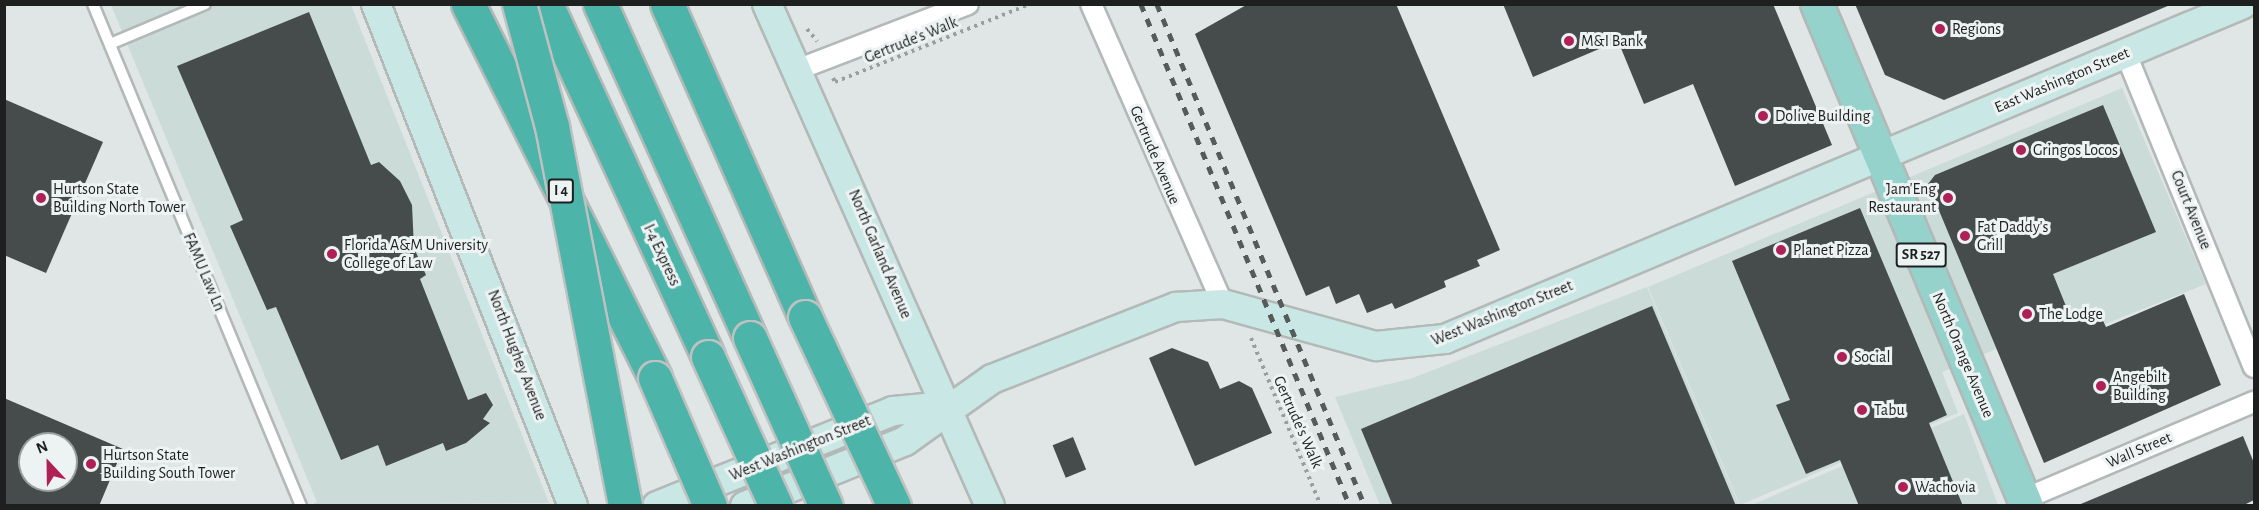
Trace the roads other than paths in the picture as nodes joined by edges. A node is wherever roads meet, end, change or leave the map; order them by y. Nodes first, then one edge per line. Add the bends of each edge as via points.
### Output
1 (93, 4) edge
2 (205, 4) edge
3 (376, 4) edge
4 (468, 4) edge
5 (519, 4) edge
6 (546, 4) edge
7 (600, 4) edge
8 (667, 4) edge
9 (767, 4) edge
10 (968, 4) edge
11 (1091, 4) edge
12 (1817, 4) edge
13 (2243, 4) edge
14 (110, 44) junction
15 (2126, 54) junction
16 (799, 69) junction
17 (1880, 157) junction
18 (1222, 304) junction
19 (2254, 367) edge
20 (2254, 402) edge
21 (947, 406) junction
22 (2025, 502) edge
23 (301, 506) edge
24 (573, 506) edge
25 (625, 506) edge
26 (657, 506) edge
27 (710, 506) edge
28 (745, 506) edge
29 (776, 506) edge
30 (826, 506) edge
31 (894, 506) edge
32 (990, 506) edge

1 - 14 lane, FAMU Law Ln
2 - 14 lane
3 - 24 street, North Hughey Avenue
4 - 27 highway, I 4, bridge via 655,378
5 - 25 highway, bridge via 552,126
6 - 29 highway, I-4 Express, bridge
7 - 30 highway, bridge
8 - 31 highway, bridge via 805,317
9 - 16 street, North Garland Avenue
10 - 16 street
11 - 18 street, Gertrude Avenue
12 - 17 main road, North Orange Avenue / SR 527
13 - 15 street, East Washington Street
14 - 23 lane, FAMU Law Ln
15 - 17 street, East Washington Street
15 - 19 street, Court Avenue
16 - 21 street, North Garland Avenue
17 - 18 street, West Washington Street via 1432,342 1376,346
17 - 22 main road, North Orange Avenue / SR 527
18 - 21 street, West Washington Street via 1162,312 993,379
20 - 22 street, Wall Street
21 - 26 street, West Washington Street via 893,411
21 - 28 street, West Washington Street via 905,441
21 - 32 street, North Garland Avenue

